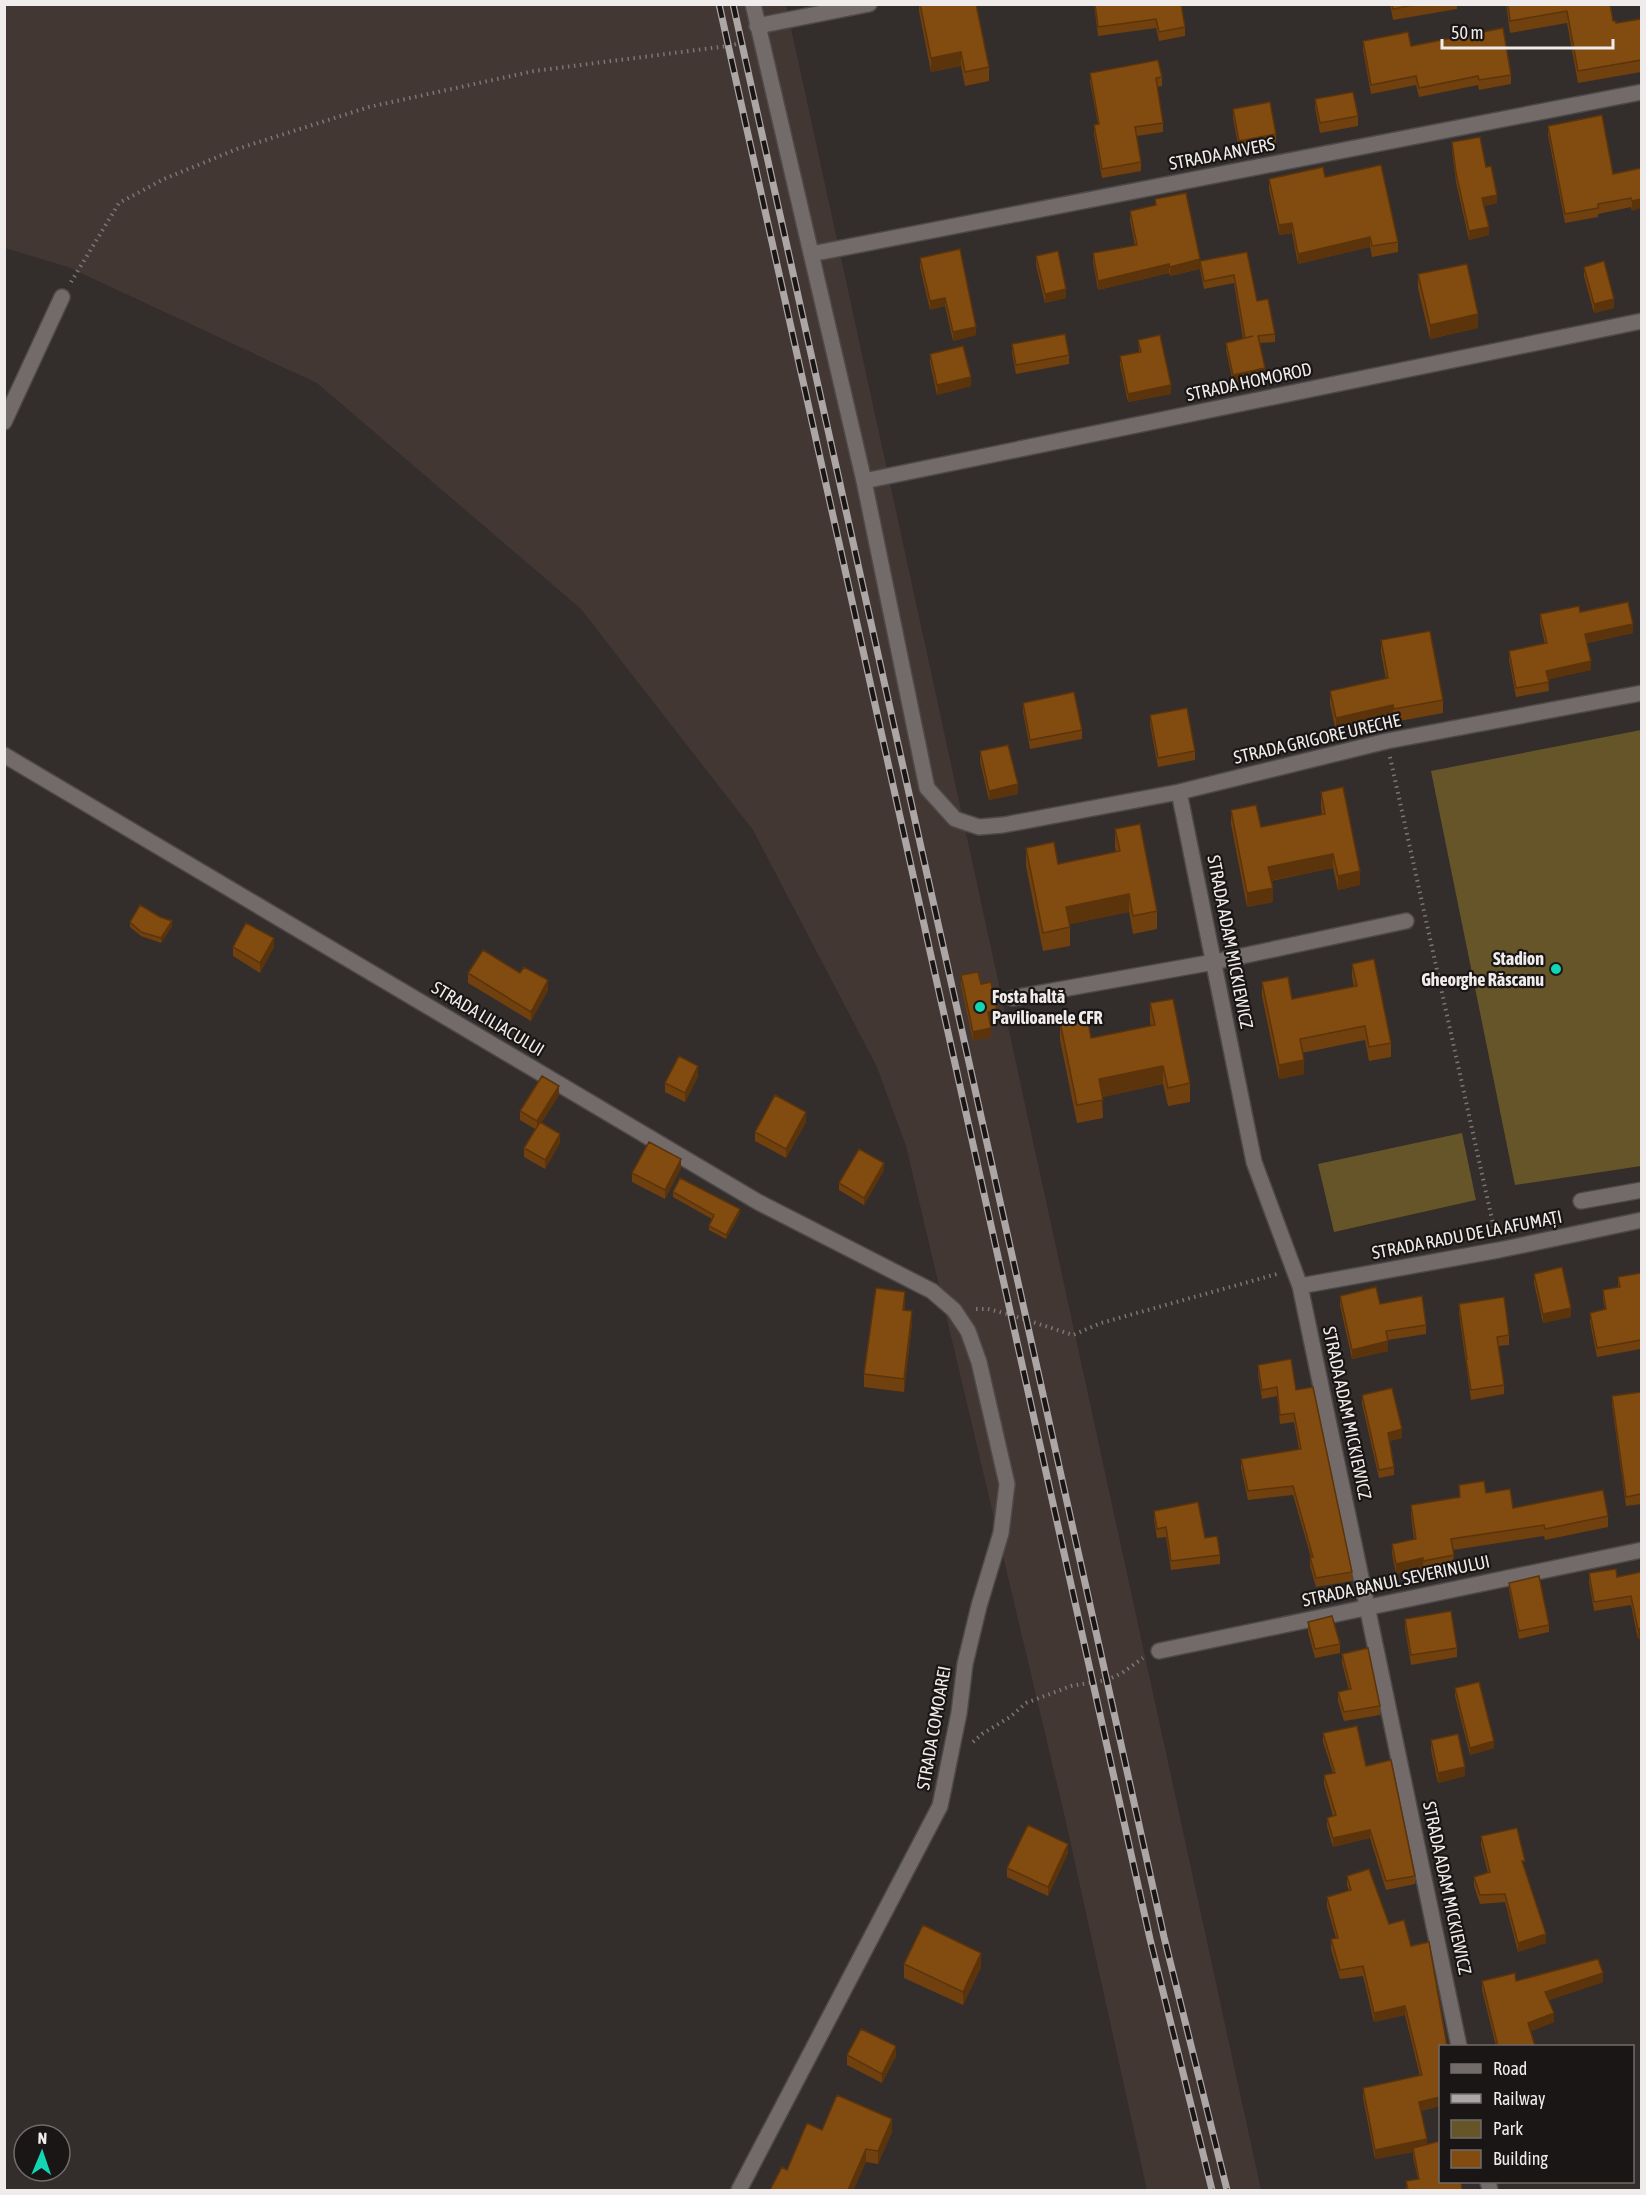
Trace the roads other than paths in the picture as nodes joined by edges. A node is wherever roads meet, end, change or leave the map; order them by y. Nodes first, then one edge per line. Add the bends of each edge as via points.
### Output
1 (753, 4) edge
2 (869, 4) edge
3 (757, 26) junction
4 (1641, 92) edge
5 (811, 254) junction
6 (62, 297) road end
7 (1641, 321) edge
8 (4, 422) edge
9 (864, 481) junction
10 (1641, 693) edge
11 (4, 755) edge
12 (1179, 792) junction
13 (1406, 921) dead end
14 (1214, 962) junction
15 (1013, 998) dead end
16 (1641, 1190) edge
17 (1581, 1201) dead end
18 (1641, 1220) edge
19 (1300, 1286) junction
20 (954, 1310) joint
21 (1641, 1550) edge
22 (1368, 1607) junction
23 (1159, 1651) road end
24 (1459, 2045) edge
25 (739, 2190) edge

1 - 3 street, STRADA GRIGORE URECHE
2 - 3 street
3 - 5 street, STRADA GRIGORE URECHE
4 - 5 street, STRADA ANVERS
5 - 9 street, STRADA GRIGORE URECHE
6 - 8 street
7 - 9 street, STRADA HOMOROD
9 - 12 street, STRADA GRIGORE URECHE via 927,788 956,819 979,827 1003,825
10 - 12 street, STRADA GRIGORE URECHE via 1387,741
11 - 20 street, STRADA LILIACULUI via 758,1202 932,1291
12 - 14 street, STRADA ADAM MICKIEWICZ
13 - 14 street
14 - 15 street
14 - 19 street, STRADA ADAM MICKIEWICZ via 1254,1162
16 - 17 street
18 - 19 street, STRADA RADU DE LA AFUMAȚI
19 - 22 street, STRADA ADAM MICKIEWICZ
20 - 25 street, STRADA COMOAREI via 968,1331 979,1362 1007,1484 1001,1533 965,1664 940,1806
21 - 22 street, STRADA BANUL SEVERINULUI
22 - 23 street, STRADA BANUL SEVERINULUI
22 - 24 street, STRADA ADAM MICKIEWICZ

